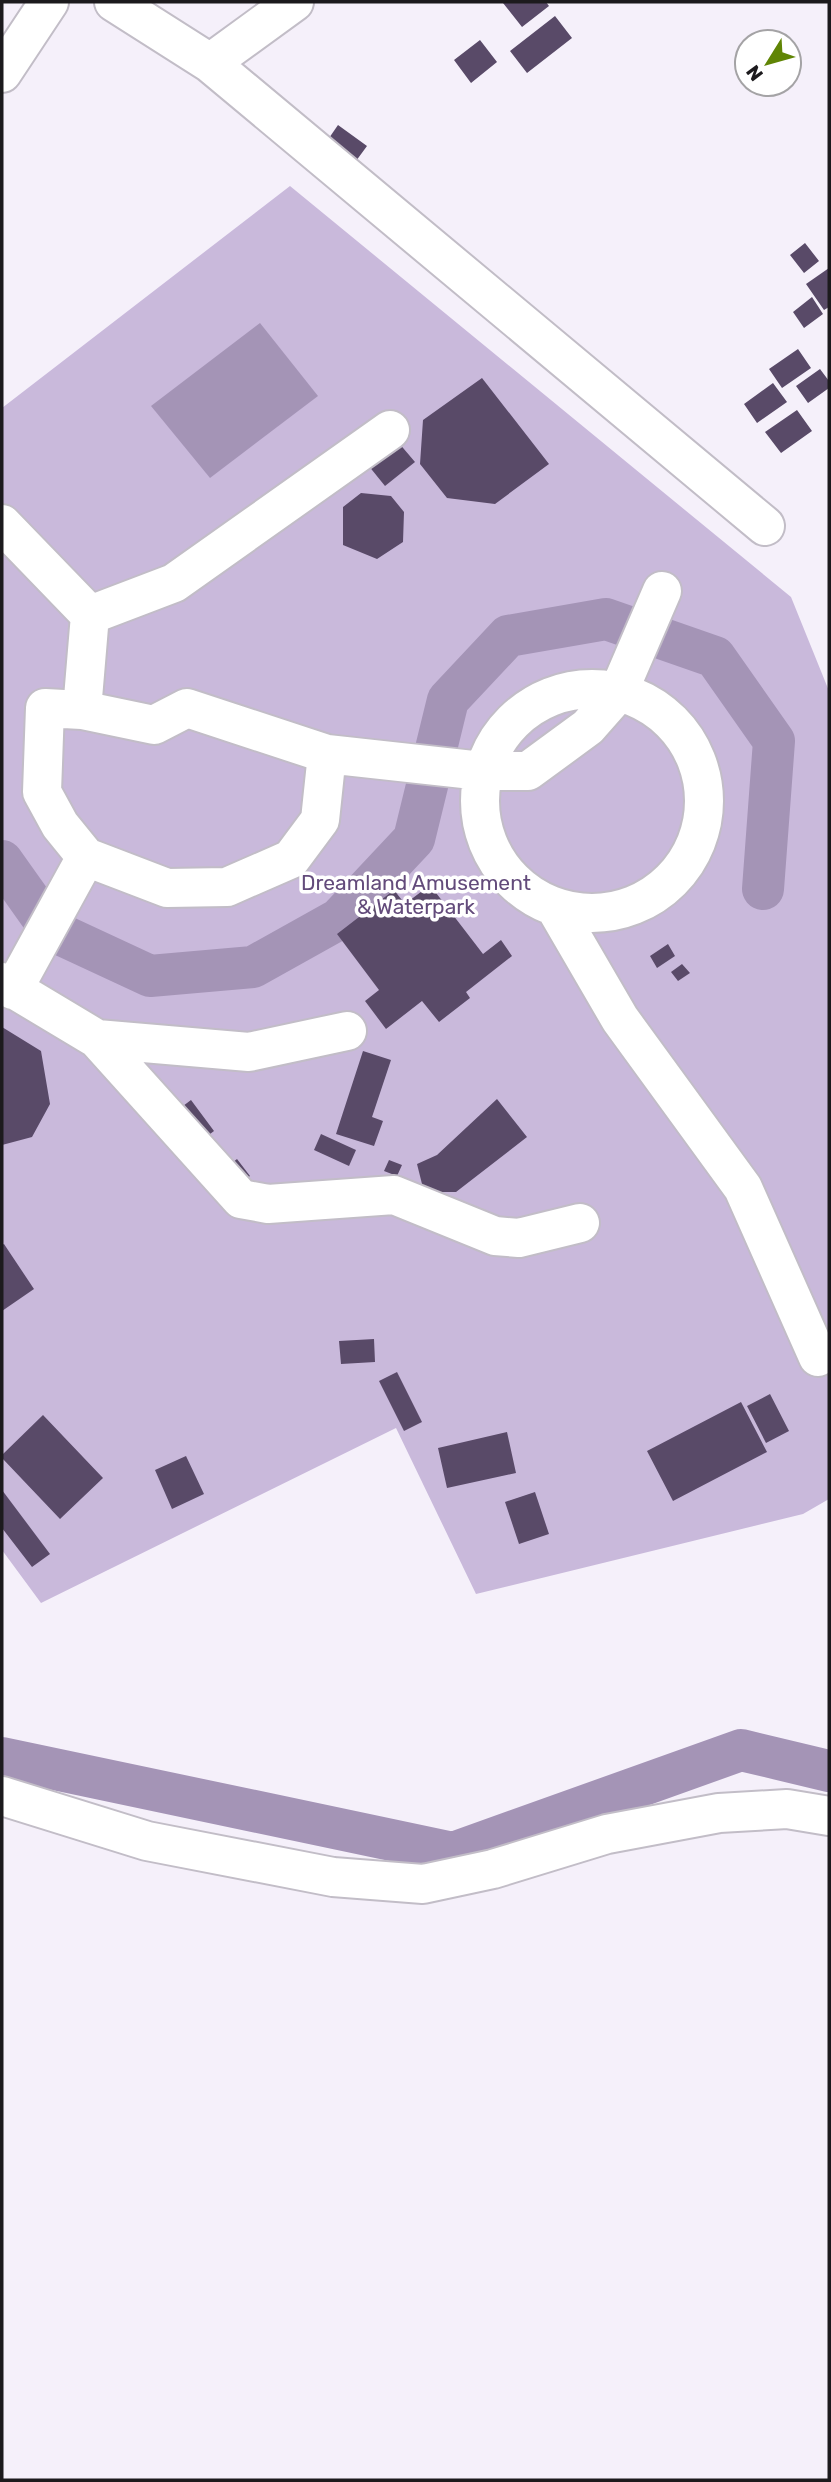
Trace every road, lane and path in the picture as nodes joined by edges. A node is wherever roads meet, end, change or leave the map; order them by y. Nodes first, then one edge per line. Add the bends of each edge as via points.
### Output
1 (49, 2) edge
2 (114, 2) edge
3 (294, 2) edge
4 (210, 63) junction
5 (2, 73) edge
6 (390, 430) dead end
7 (2, 524) edge
8 (765, 526) dead end
9 (659, 598) dead end
10 (90, 615) junction
11 (622, 682) junction
12 (82, 710) junction
13 (336, 755) junction
14 (469, 769) junction
15 (80, 869) junction
16 (556, 909) junction
17 (11, 984) edge
18 (346, 1031) dead end
19 (97, 1039) junction
20 (580, 1223) dead end
21 (818, 1357) dead end
22 (2, 1796) edge
23 (829, 1816) edge

1 - 5 street
2 - 4 street
3 - 4 street
4 - 8 street
6 - 10 street via 174,583
7 - 10 street
9 - 11 street
10 - 12 street
11 - 14 street via 607,689 544,697 510,722
11 - 14 street via 588,727 528,771
11 - 16 street via 637,699 668,716 690,745 702,776 697,836 681,870 660,894 629,909 587,914
12 - 13 street via 154,725 187,708
12 - 15 street via 45,708 42,792
13 - 14 street
13 - 15 street via 320,820 291,859 227,887 167,888
14 - 16 street via 497,859 512,880
15 - 17 street
16 - 21 street via 620,1019 743,1188
17 - 19 street
18 - 19 street via 249,1052
19 - 20 street via 241,1199 268,1204 394,1195 495,1236 519,1238
22 - 23 street via 147,1841 333,1877 423,1884 493,1869 607,1834 719,1813 787,1809

